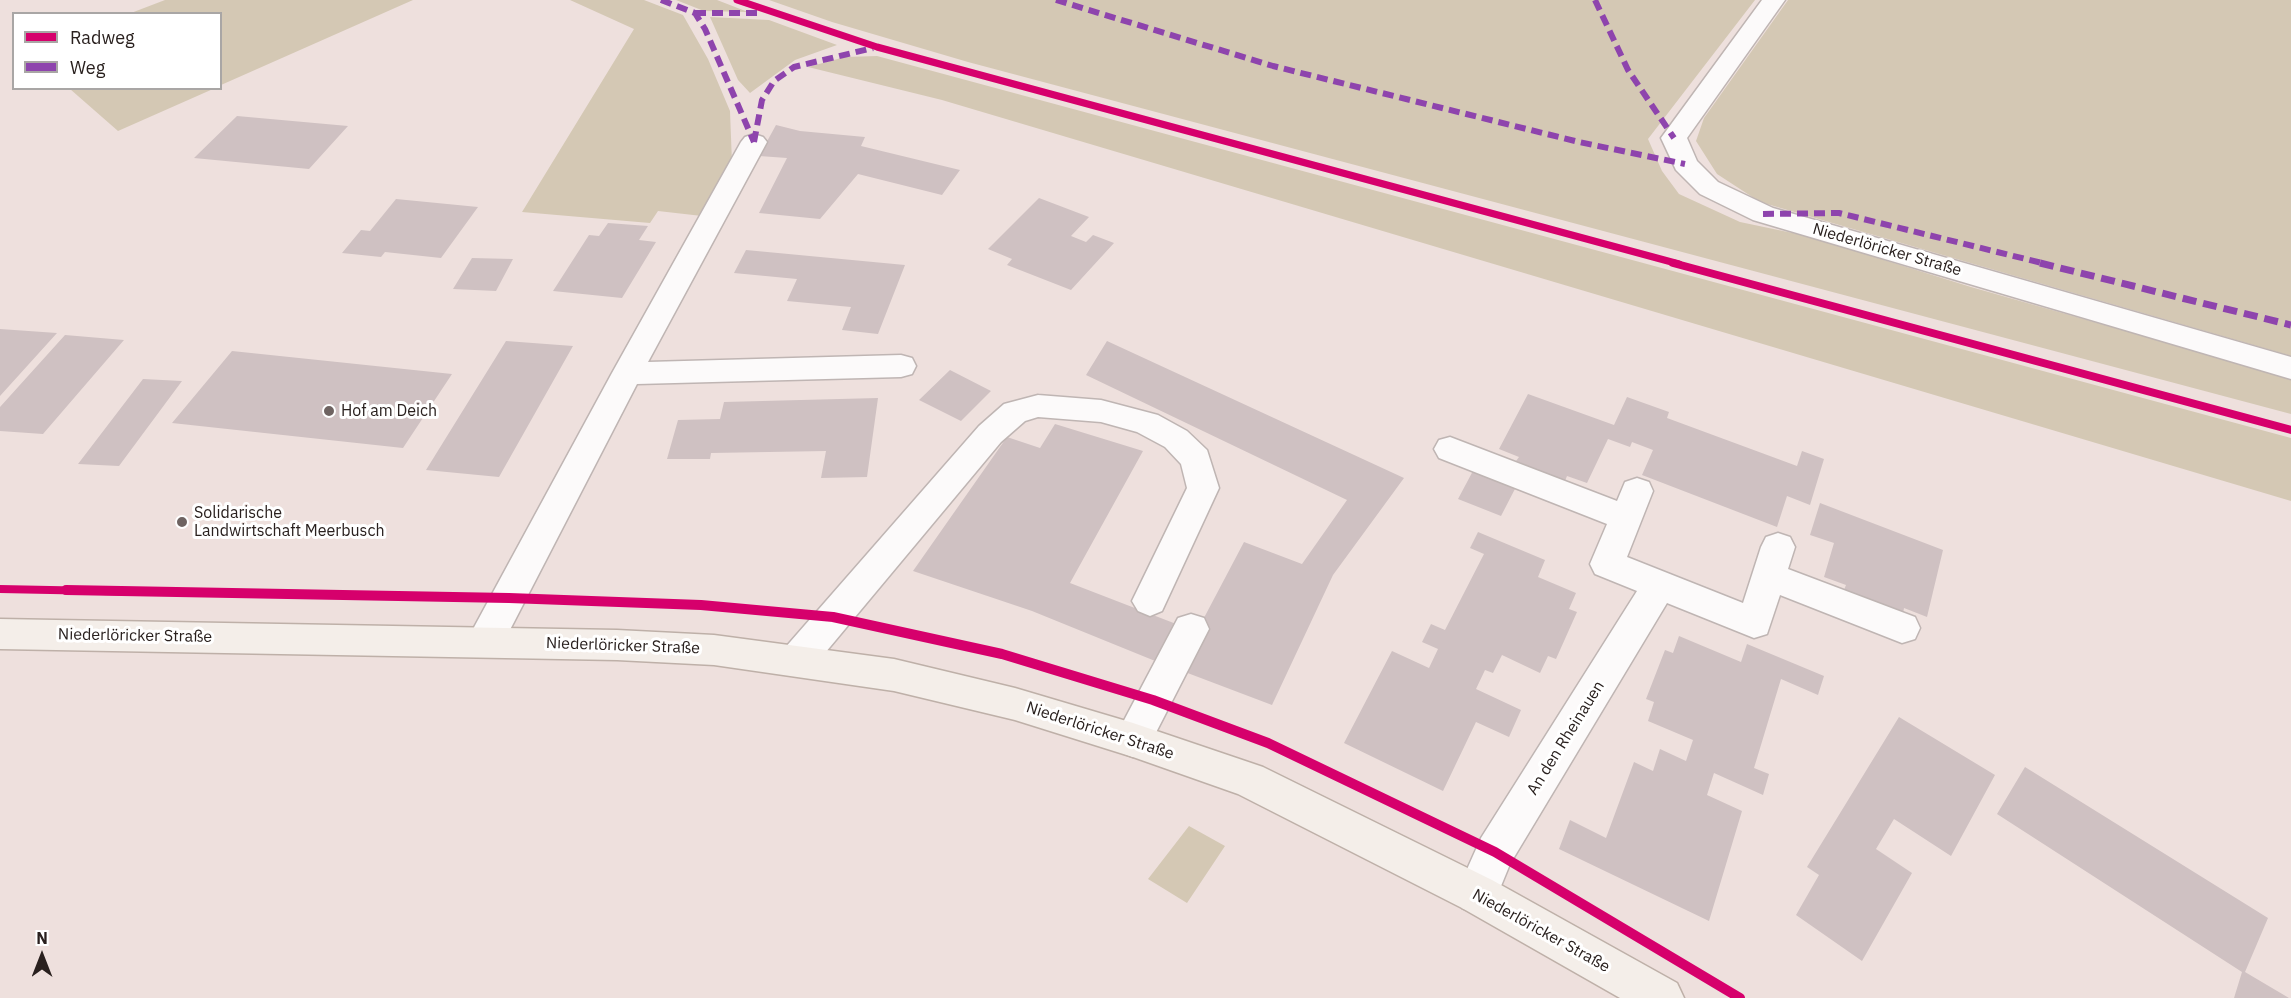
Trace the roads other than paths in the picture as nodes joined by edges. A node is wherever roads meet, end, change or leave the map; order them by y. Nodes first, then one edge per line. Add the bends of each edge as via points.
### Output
1 (1774, 0) edge
2 (754, 142) dead end
3 (901, 366) dead end
4 (2291, 368) edge
5 (627, 373) junction
6 (1450, 449) dead end
7 (1660, 585) junction
8 (1150, 601) dead end
9 (1902, 628) dead end
10 (1191, 629) dead end
11 (0, 634) edge
12 (485, 642) junction
13 (797, 660) junction
14 (1133, 740) junction
15 (1477, 894) junction
16 (1662, 998) edge

1 - 4 street, Niederlöricker Straße via 1674,138 1685,164 1709,188 1763,214
2 - 5 street
3 - 5 street
5 - 12 street
6 - 7 street via 1632,504 1607,564
7 - 9 street via 1754,622 1773,561
7 - 15 street, An den Rheinauen via 1495,852
8 - 13 street via 1203,488 1196,459 1176,439 1147,423 1101,411 1038,406 1015,412 990,434
10 - 14 street
11 - 12 main road, Niederlöricker Straße
12 - 13 main road, Niederlöricker Straße via 714,650
13 - 14 main road, Niederlöricker Straße via 894,675 971,693
14 - 15 main road, Niederlöricker Straße via 1249,780
15 - 16 main road, Niederlöricker Straße

